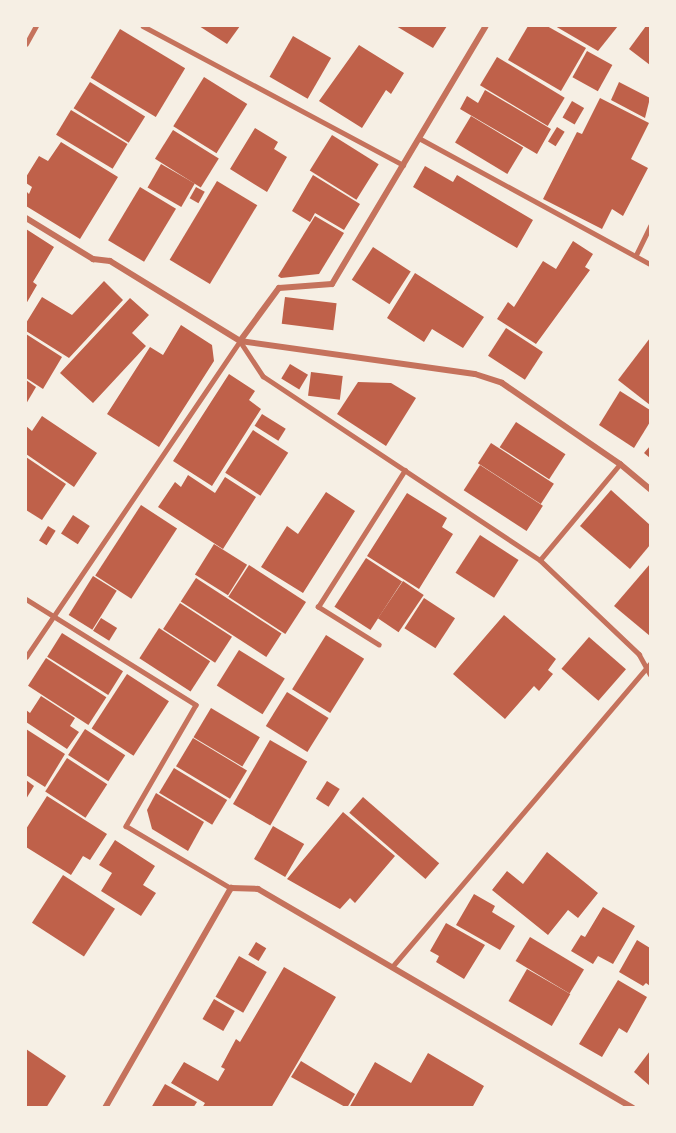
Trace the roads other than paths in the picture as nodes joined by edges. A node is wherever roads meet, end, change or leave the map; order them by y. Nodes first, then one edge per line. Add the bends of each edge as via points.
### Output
1 (36, 26) edge
2 (143, 26) edge
3 (486, 26) edge
4 (26, 44) edge
5 (419, 138) junction
6 (403, 165) junction
7 (26, 218) edge
8 (651, 226) edge
9 (636, 255) junction
10 (651, 264) edge
11 (240, 341) junction
12 (620, 464) junction
13 (405, 470) junction
14 (651, 489) edge
15 (540, 560) junction
16 (26, 599) edge
17 (54, 615) junction
18 (379, 645) dead end
19 (26, 657) edge
20 (651, 664) edge
21 (648, 672) edge
22 (231, 888) junction
23 (392, 967) junction
24 (105, 1107) edge
25 (633, 1107) edge

1 - 4 lane
2 - 6 lane
3 - 5 street
5 - 6 street
5 - 9 lane
6 - 11 street via 332,284 279,288
7 - 11 street via 93,259 110,261
8 - 9 lane
9 - 10 lane
11 - 12 street via 475,374 502,383
11 - 13 lane via 263,376
11 - 17 lane
12 - 14 street
12 - 15 lane
13 - 15 lane
13 - 18 lane via 318,607
15 - 21 lane via 639,654
16 - 17 lane
17 - 19 lane
17 - 22 lane via 196,705 126,826
20 - 21 lane
21 - 23 lane
22 - 23 street via 258,889
22 - 24 street
23 - 25 street

